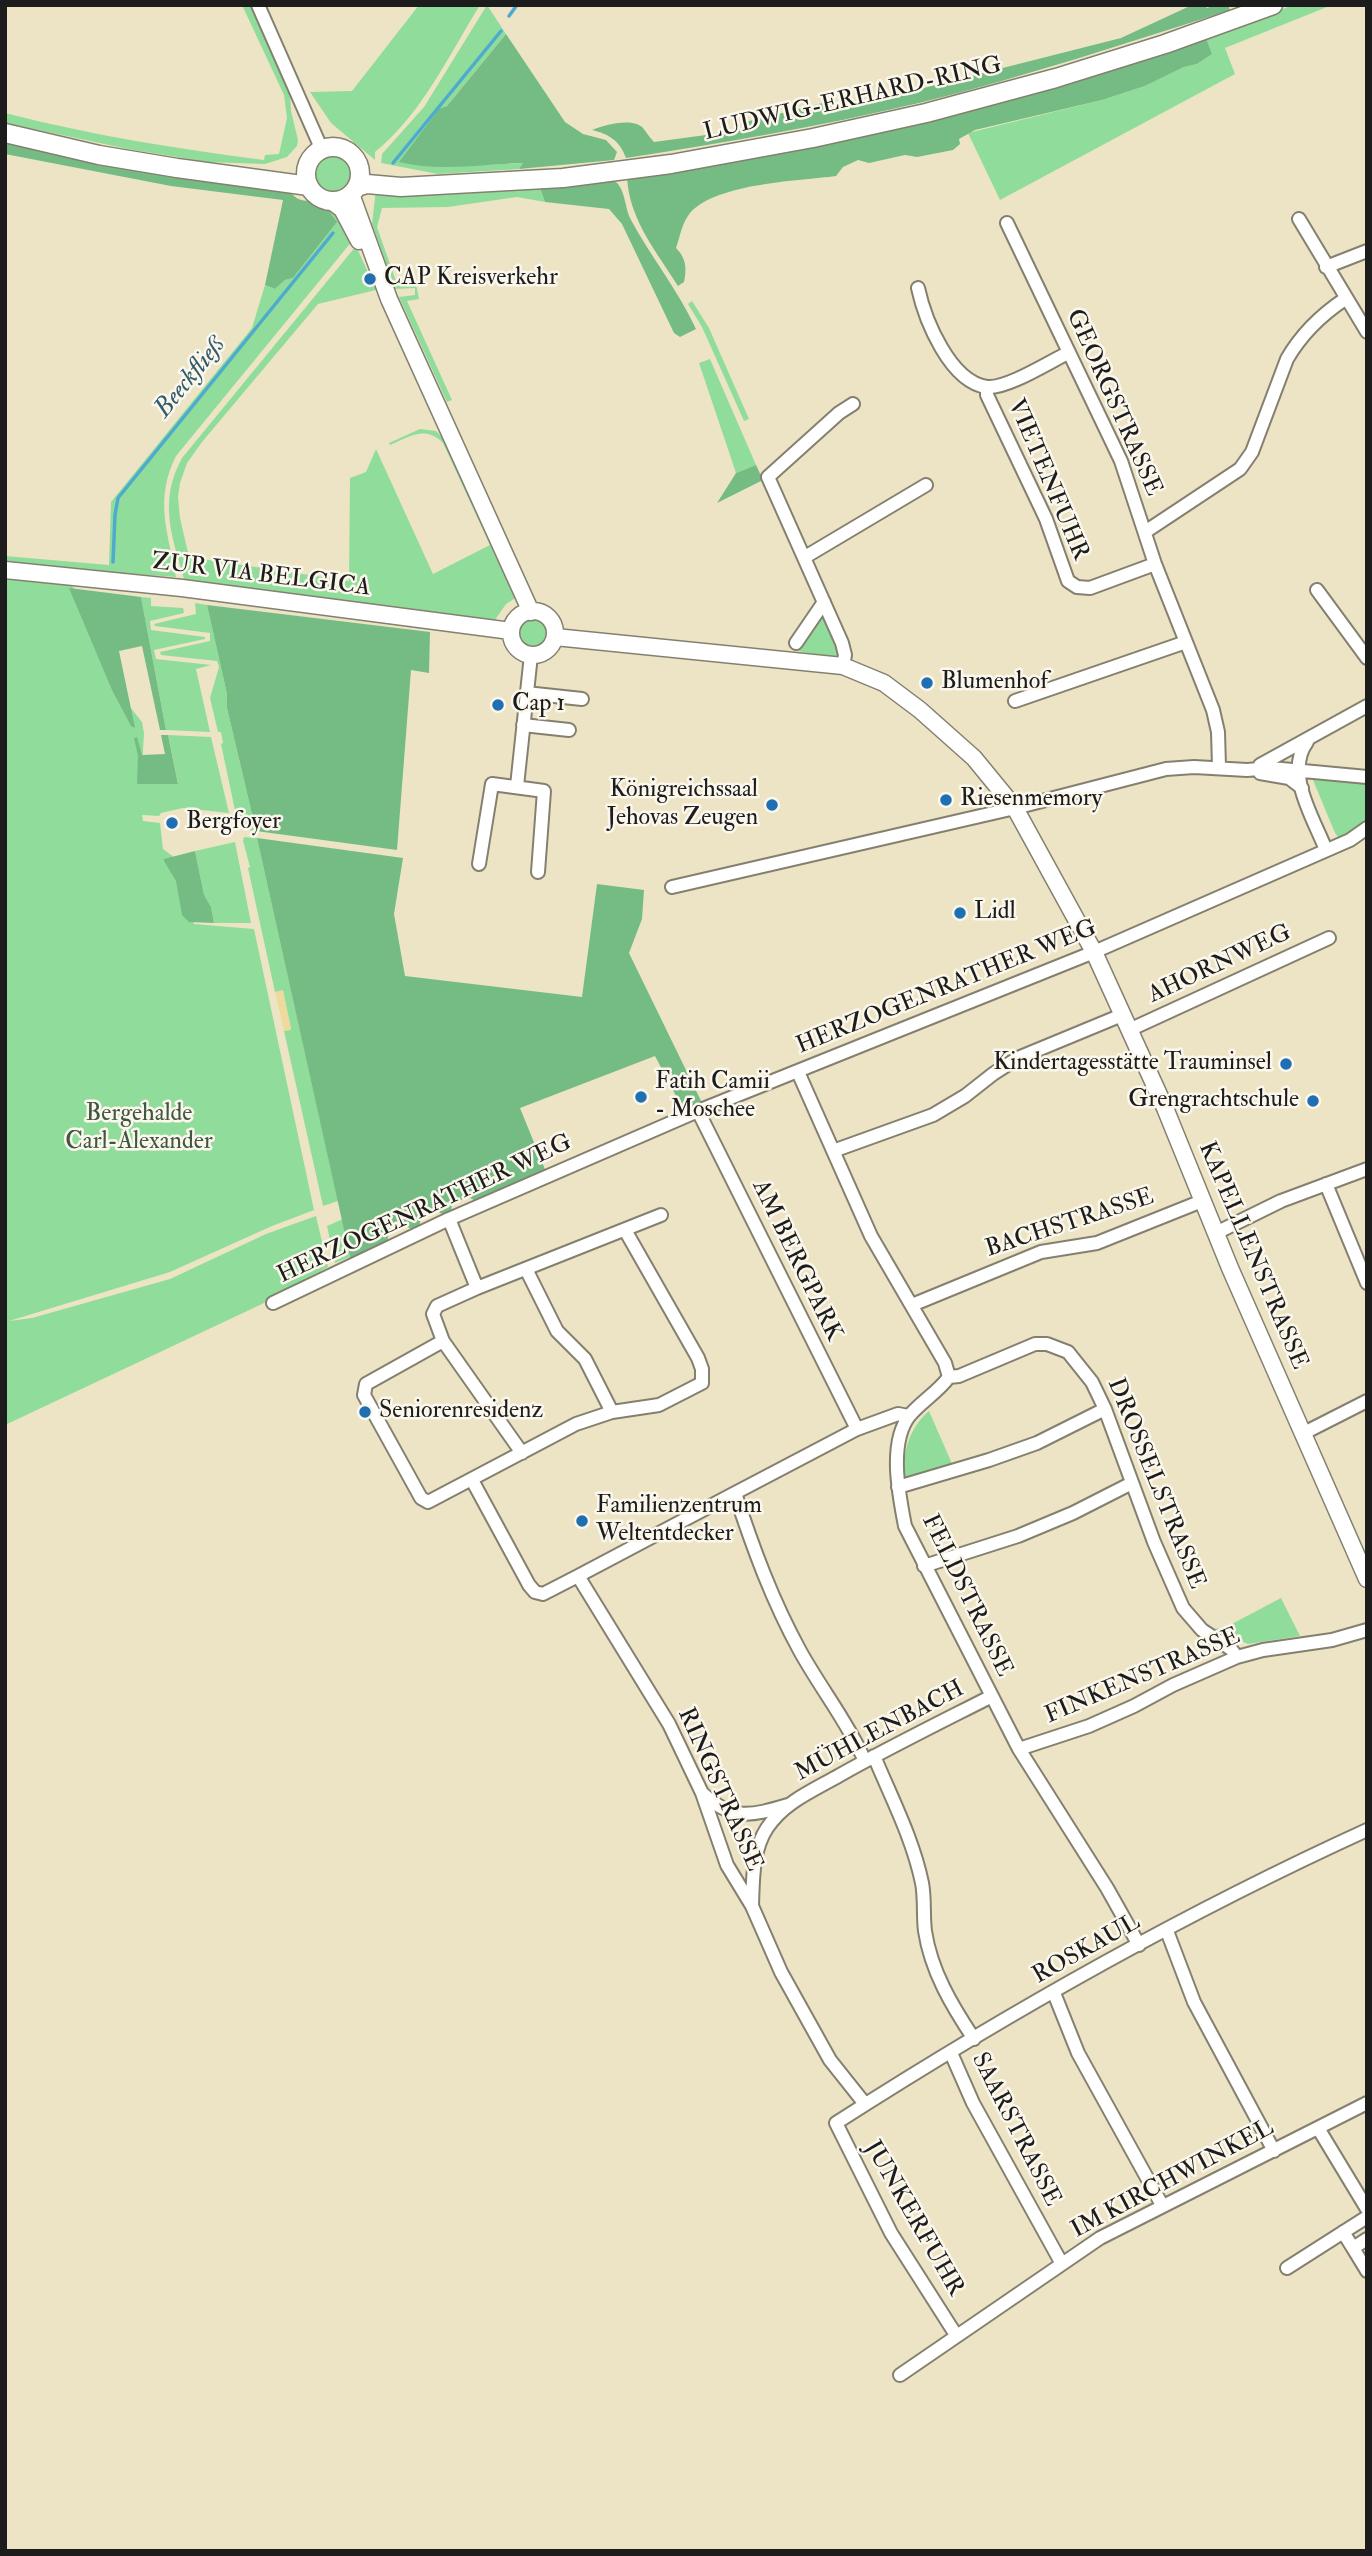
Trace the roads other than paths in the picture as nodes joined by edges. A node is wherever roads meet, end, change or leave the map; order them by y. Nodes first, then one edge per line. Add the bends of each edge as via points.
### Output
1 (258, 5) edge
2 (1272, 5) edge
3 (5, 133) edge
4 (316, 155) junction
5 (358, 164) junction
6 (220, 174) junction
7 (433, 184) junction
8 (309, 186) junction
9 (354, 191) junction
10 (331, 201) junction
11 (1299, 219) dead end
12 (1007, 223) dead end
13 (1367, 250) edge
14 (1326, 267) junction
15 (918, 288) dead end
16 (389, 299) junction
17 (1345, 299) junction
18 (1367, 332) edge
19 (1068, 353) junction
20 (988, 387) junction
21 (853, 404) dead end
22 (926, 485) dead end
23 (1145, 532) junction
24 (804, 557) junction
25 (1155, 564) junction
26 (5, 570) edge
27 (1317, 590) dead end
28 (824, 602) junction
29 (531, 612) junction
30 (511, 631) junction
31 (555, 636) junction
32 (1186, 642) junction
33 (796, 643) dead end
34 (531, 655) junction
35 (1367, 658) edge
36 (843, 667) junction
37 (526, 693) junction
38 (582, 699) dead end
39 (1015, 701) dead end
40 (1367, 706) edge
41 (523, 725) junction
42 (569, 730) dead end
43 (1316, 735) junction
44 (1219, 767) junction
45 (1247, 770) junction
46 (1300, 771) junction
47 (1367, 777) edge
48 (517, 786) junction
49 (1302, 788) junction
50 (1015, 808) junction
51 (1367, 828) edge
52 (1326, 850) junction
53 (479, 864) dead end
54 (538, 872) dead end
55 (671, 887) dead end
56 (1329, 938) dead end
57 (1094, 952) junction
58 (1125, 1022) junction
59 (798, 1072) junction
60 (698, 1111) junction
61 (832, 1151) junction
62 (1367, 1169) edge
63 (1326, 1184) junction
64 (1202, 1200) junction
65 (661, 1215) dead end
66 (449, 1219) junction
67 (625, 1230) junction
68 (1216, 1233) junction
69 (526, 1269) junction
70 (1367, 1283) edge
71 (477, 1288) junction
72 (273, 1303) dead end
73 (912, 1305) junction
74 (443, 1341) junction
75 (949, 1377) junction
76 (1367, 1401) edge
77 (1105, 1409) junction
78 (612, 1412) junction
79 (909, 1416) junction
80 (857, 1429) junction
81 (1303, 1434) junction
82 (522, 1453) junction
83 (472, 1480) junction
84 (1132, 1483) junction
85 (898, 1487) junction
86 (735, 1493) junction
87 (924, 1566) junction
88 (578, 1576) junction
89 (1367, 1579) edge
90 (1367, 1630) edge
91 (1237, 1657) junction
92 (992, 1696) junction
93 (1019, 1749) junction
94 (870, 1759) junction
95 (702, 1793) junction
96 (788, 1805) junction
97 (1367, 1830) edge
98 (752, 1906) junction
99 (1167, 1930) junction
100 (1139, 1944) junction
101 (1054, 1993) junction
102 (974, 2039) junction
103 (951, 2053) junction
104 (1367, 2103) edge
105 (865, 2104) junction
106 (836, 2123) joint
107 (1318, 2128) junction
108 (1274, 2151) junction
109 (1162, 2205) junction
110 (1367, 2209) edge
111 (1367, 2217) edge
112 (1343, 2232) junction
113 (1367, 2239) edge
114 (1353, 2248) junction
115 (1062, 2264) junction
116 (1287, 2268) dead end
117 (1367, 2271) edge
118 (956, 2335) junction
119 (900, 2375) dead end

1 - 4 street
2 - 7 main road, LUDWIG-ERHARD-RING via 1056,78 813,138 622,171
3 - 6 main road via 99,155
4 - 5 main road via 330,148 347,151
4 - 6 main road via 293,171
4 - 8 main road via 307,168
5 - 7 main road, LUDWIG-ERHARD-RING via 375,173
5 - 9 main road
6 - 8 main road
7 - 9 main road, LUDWIG-ERHARD-RING via 367,184
8 - 10 main road
9 - 10 main road
9 - 16 street
10 - 16 street via 342,209
11 - 14 street
12 - 19 street, GEORGSTRASSE
13 - 14 street
14 - 17 street
15 - 20 street, VIETENFUHR via 947,358 961,375
16 - 29 street
17 - 18 street
17 - 23 street via 1307,329 1294,347 1252,452 1240,469
19 - 20 street, VIETENFUHR via 1002,385
19 - 23 street, GEORGSTRASSE via 1121,461
20 - 25 street, VIETENFUHR via 987,395 1046,519 1068,581 1090,588
21 - 24 street via 768,477
22 - 24 street
23 - 25 street, GEORGSTRASSE
24 - 28 street
25 - 32 street, GEORGSTRASSE
26 - 30 street, ZUR VIA BELGICA
27 - 35 street
28 - 33 street
28 - 36 street via 842,643
29 - 30 street via 518,617
29 - 31 street via 539,612 551,622
30 - 34 street via 518,649
31 - 34 street via 546,651
31 - 36 street, KAPELLENSTRASSE
32 - 39 street
32 - 44 street, GEORGSTRASSE via 1219,732
34 - 37 street
36 - 50 street, KAPELLENSTRASSE via 884,684 920,710 974,758
37 - 38 street
37 - 41 street
40 - 43 street
41 - 42 street
41 - 48 street
43 - 45 street
43 - 46 street via 1301,751
44 - 45 street
44 - 50 street via 1147,773
45 - 46 street
45 - 49 street via 1289,778
46 - 47 street
46 - 49 street
48 - 53 street via 492,784
48 - 54 street via 544,791
49 - 52 street
50 - 55 street
50 - 57 street, KAPELLENSTRASSE
51 - 52 street, HERZOGENRATHER WEG
52 - 57 street, HERZOGENRATHER WEG
56 - 58 street, AHORNWEG
57 - 58 street, KAPELLENSTRASSE
57 - 59 street, HERZOGENRATHER WEG
58 - 61 street, AHORNWEG via 1018,1058 933,1115
58 - 64 street, KAPELLENSTRASSE
59 - 60 street, HERZOGENRATHER WEG
59 - 61 street
60 - 66 street, HERZOGENRATHER WEG
60 - 80 street, AM BERGPARK
61 - 73 street via 871,1236
62 - 63 street
63 - 68 street
63 - 70 street
64 - 68 street, KAPELLENSTRASSE
64 - 73 street, BACHSTRASSE via 1097,1243 1041,1252
65 - 67 street
66 - 71 street
66 - 72 street, HERZOGENRATHER WEG
67 - 69 street
67 - 78 street via 698,1357 702,1383 659,1405
68 - 81 street, KAPELLENSTRASSE
69 - 71 street
69 - 78 street via 557,1331 584,1359
71 - 74 street via 437,1307 433,1314
73 - 75 street
74 - 82 street
74 - 83 street via 366,1384 364,1395 421,1498 428,1502
75 - 77 street, DROSSELSTRASSE via 1035,1344 1047,1344 1068,1352 1092,1382
75 - 79 street
76 - 81 street
77 - 84 street, DROSSELSTRASSE
77 - 85 street via 1037,1443
78 - 82 street via 576,1424
79 - 80 street via 898,1414
79 - 85 street, FELDSTRASSE via 899,1441
80 - 86 street
81 - 89 street, KAPELLENSTRASSE
82 - 83 street
83 - 88 street via 535,1592 543,1594
84 - 87 street via 1018,1536
84 - 91 street, DROSSELSTRASSE via 1183,1608 1202,1630
85 - 87 street, FELDSTRASSE via 905,1526
86 - 88 street
86 - 94 street via 773,1600 801,1653
87 - 92 street, FELDSTRASSE
88 - 95 street, RINGSTRASSE via 669,1724
90 - 91 street, FINKENSTRASSE
91 - 93 street, FINKENSTRASSE via 1089,1726
92 - 93 street, FELDSTRASSE
92 - 94 street, MÜHLENBACH
93 - 100 street, FELDSTRASSE
94 - 96 street, MÜHLENBACH
94 - 102 street via 904,1825 922,1884 929,1953 950,2001
95 - 96 street, MÜHLENBACH via 725,1811 743,1814
95 - 98 street, RINGSTRASSE via 727,1865
96 - 98 street, MÜHLENBACH via 767,1828 759,1846
97 - 99 street, ROSKAUL
98 - 105 street, RINGSTRASSE via 780,1972 824,2049
99 - 100 street, ROSKAUL
99 - 108 street via 1194,2002
100 - 101 street, ROSKAUL
101 - 102 street, ROSKAUL
101 - 109 street via 1078,2053
102 - 103 street, ROSKAUL
103 - 105 street, ROSKAUL
103 - 115 street, SAARSTRASSE via 973,2103
104 - 107 street, IM KIRCHWINKEL
105 - 106 street, ROSKAUL
106 - 118 street, JUNKERFUHR via 891,2233
107 - 108 street, IM KIRCHWINKEL
107 - 110 street
108 - 109 street, IM KIRCHWINKEL
109 - 115 street, IM KIRCHWINKEL
111 - 112 street
112 - 114 street
112 - 116 street
113 - 114 street
114 - 117 street
115 - 118 street, IM KIRCHWINKEL
118 - 119 street, IM KIRCHWINKEL

